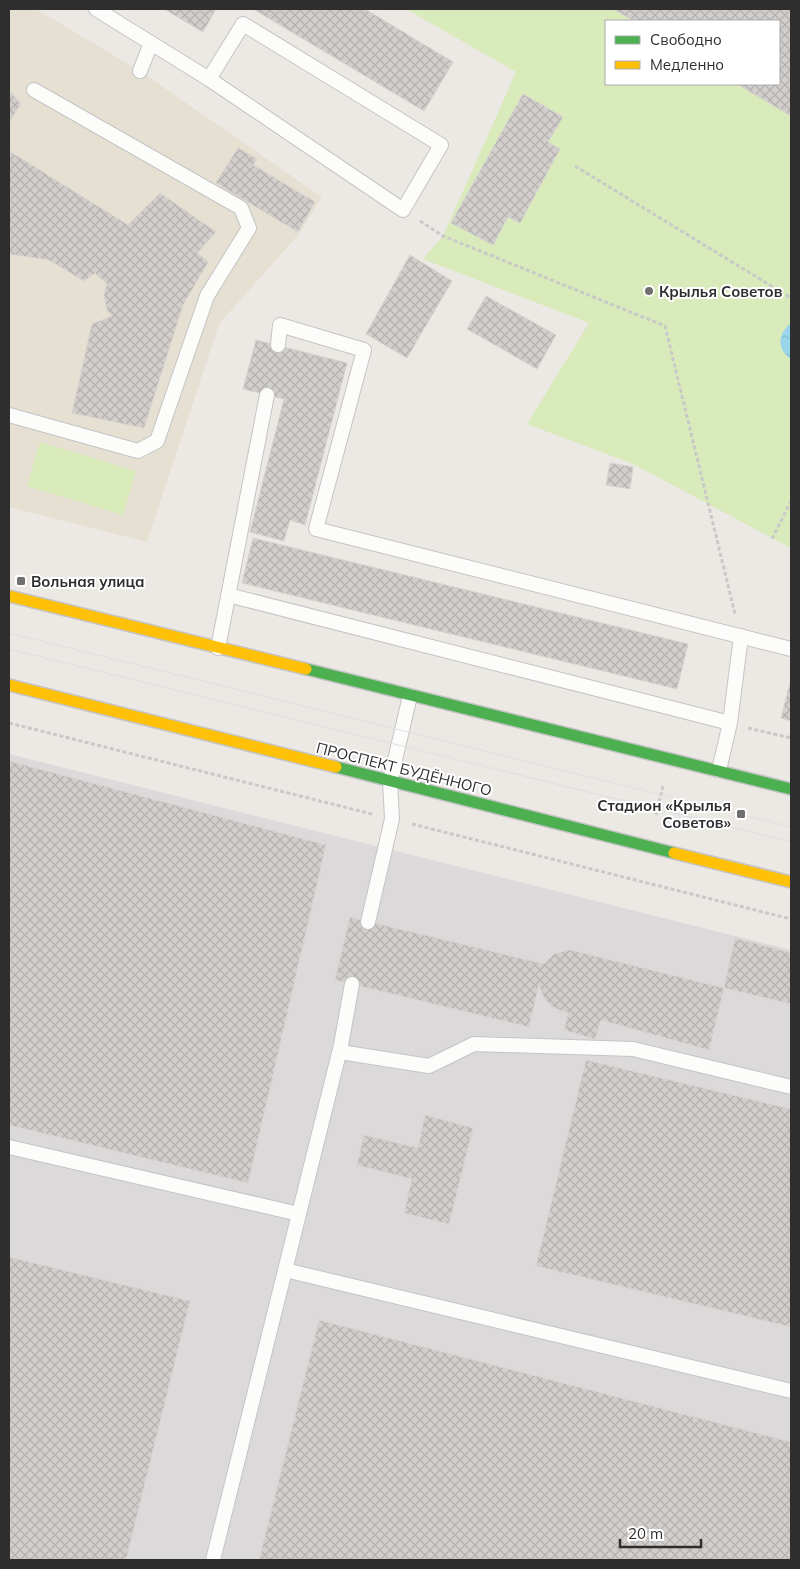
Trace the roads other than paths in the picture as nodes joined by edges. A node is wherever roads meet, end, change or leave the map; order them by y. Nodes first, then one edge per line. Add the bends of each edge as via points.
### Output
1 (96, 9) edge
2 (151, 43) junction
3 (140, 71) dead end
4 (209, 79) junction
5 (34, 90) dead end
6 (278, 345) dead end
7 (266, 395) dead end
8 (9, 415) edge
9 (228, 595) junction
10 (9, 596) edge
11 (740, 636) junction
12 (218, 648) junction
13 (791, 649) edge
14 (9, 685) edge
15 (410, 696) junction
16 (730, 723) junction
17 (719, 770) junction
18 (390, 781) junction
19 (791, 789) edge
20 (791, 882) edge
21 (368, 922) dead end
22 (352, 984) dead end
23 (340, 1052) junction
24 (791, 1087) edge
25 (9, 1147) edge
26 (299, 1214) junction
27 (285, 1270) junction
28 (791, 1391) edge
29 (213, 1560) edge

1 - 2 lane
2 - 3 lane
2 - 4 lane
4 - 4 lane via 243,24 442,145 403,210
5 - 8 lane via 241,208 249,228 207,296 157,441 138,451
6 - 11 lane via 280,325 364,350 316,529
7 - 9 lane
9 - 12 lane
9 - 16 lane
10 - 12 main road
11 - 13 lane
11 - 16 lane
12 - 15 main road
14 - 18 main road, ПРОСПЕКТ БУДЁННОГО
15 - 17 main road
15 - 18 lane
16 - 17 lane
17 - 19 main road
18 - 20 main road, ПРОСПЕКТ БУДЁННОГО
18 - 21 lane via 392,819
22 - 23 lane
23 - 24 lane via 429,1066 474,1044 633,1049
23 - 26 lane
25 - 26 lane
26 - 27 lane
27 - 28 lane
27 - 29 lane

